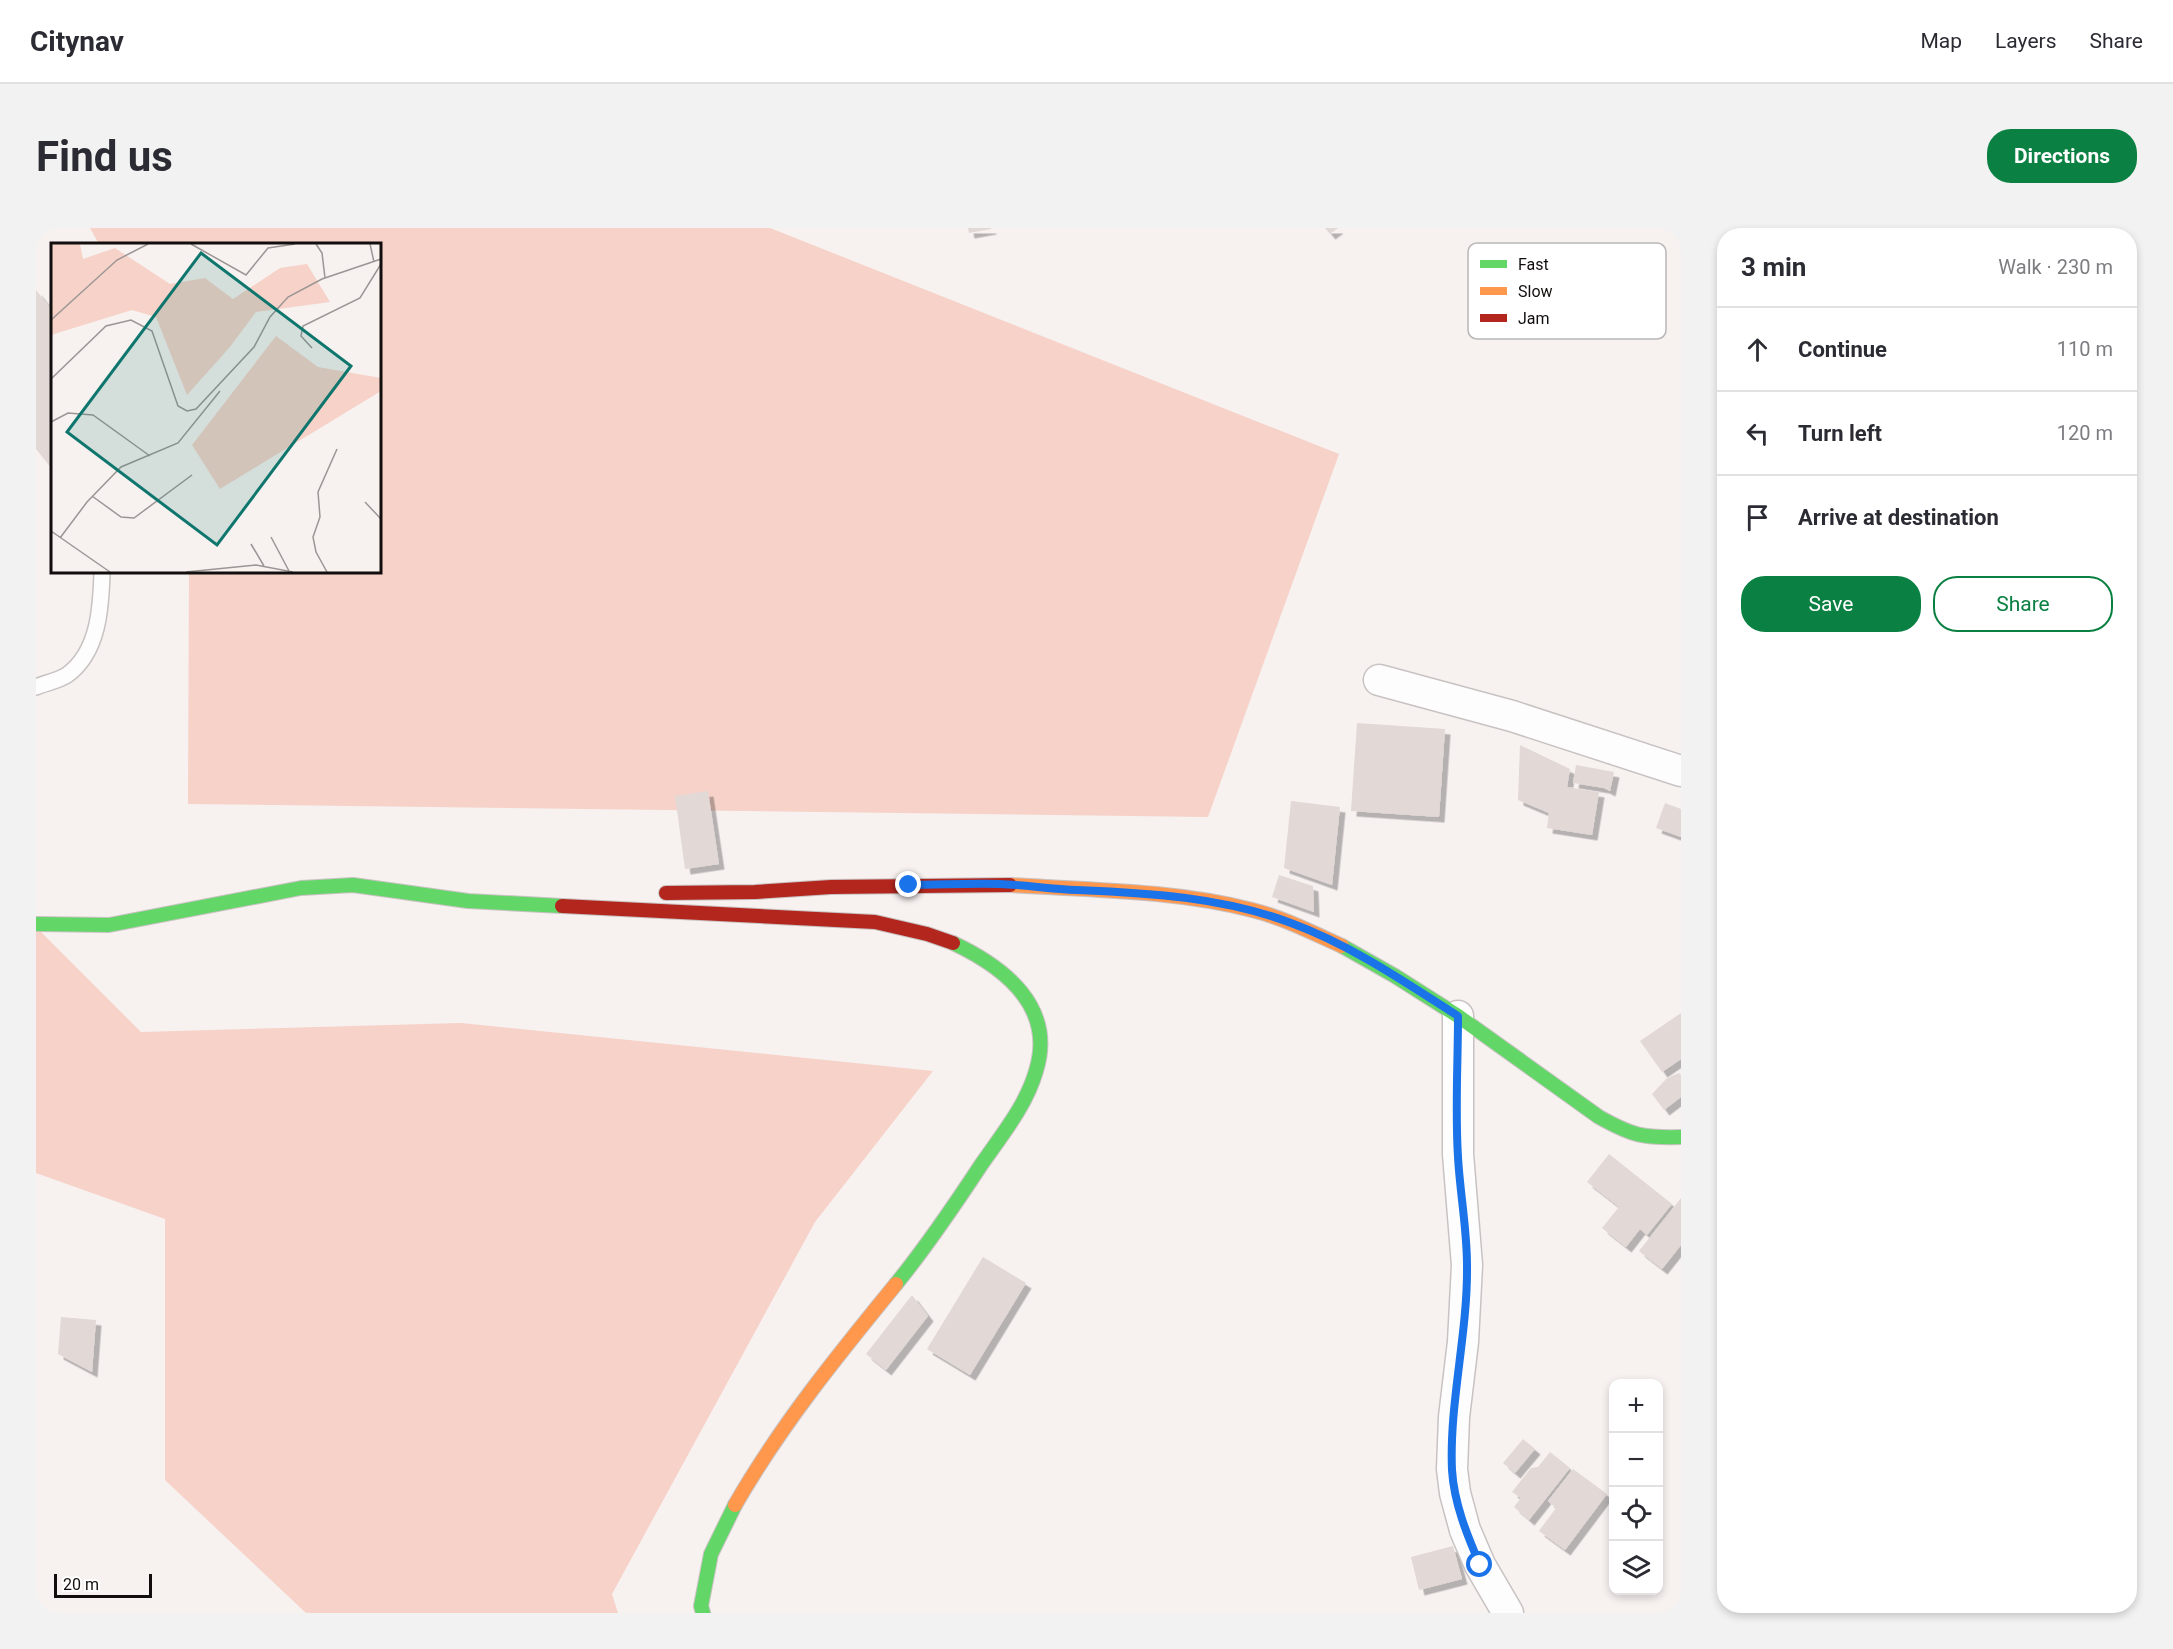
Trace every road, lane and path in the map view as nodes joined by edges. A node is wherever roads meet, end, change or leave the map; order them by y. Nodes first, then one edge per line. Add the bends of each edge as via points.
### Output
1 (102, 573) edge
2 (1379, 681) dead end
3 (36, 687) edge
4 (1681, 771) edge
5 (323, 874) dead end
6 (301, 888) junction
7 (523, 890) dead end
8 (650, 894) dead end
9 (608, 895) dead end
10 (36, 924) edge
11 (1458, 1016) junction
12 (1681, 1137) edge
13 (702, 1613) edge
14 (1509, 1613) edge

1 - 3 lane via 101,606 93,639 83,658 66,675
2 - 4 street via 1512,716
5 - 6 street
6 - 10 street via 109,925
6 - 13 street via 352,885 468,901 875,922 931,934 972,951 1004,972 1024,994 1040,1040 1037,1068 1020,1107 937,1232 809,1392 739,1496 709,1559
7 - 9 street
8 - 11 street via 998,884 1217,902 1293,924 1342,946
11 - 12 street via 1506,1053 1624,1131 1649,1138
11 - 14 street via 1458,1154 1467,1265 1452,1469 1465,1530 1480,1565

